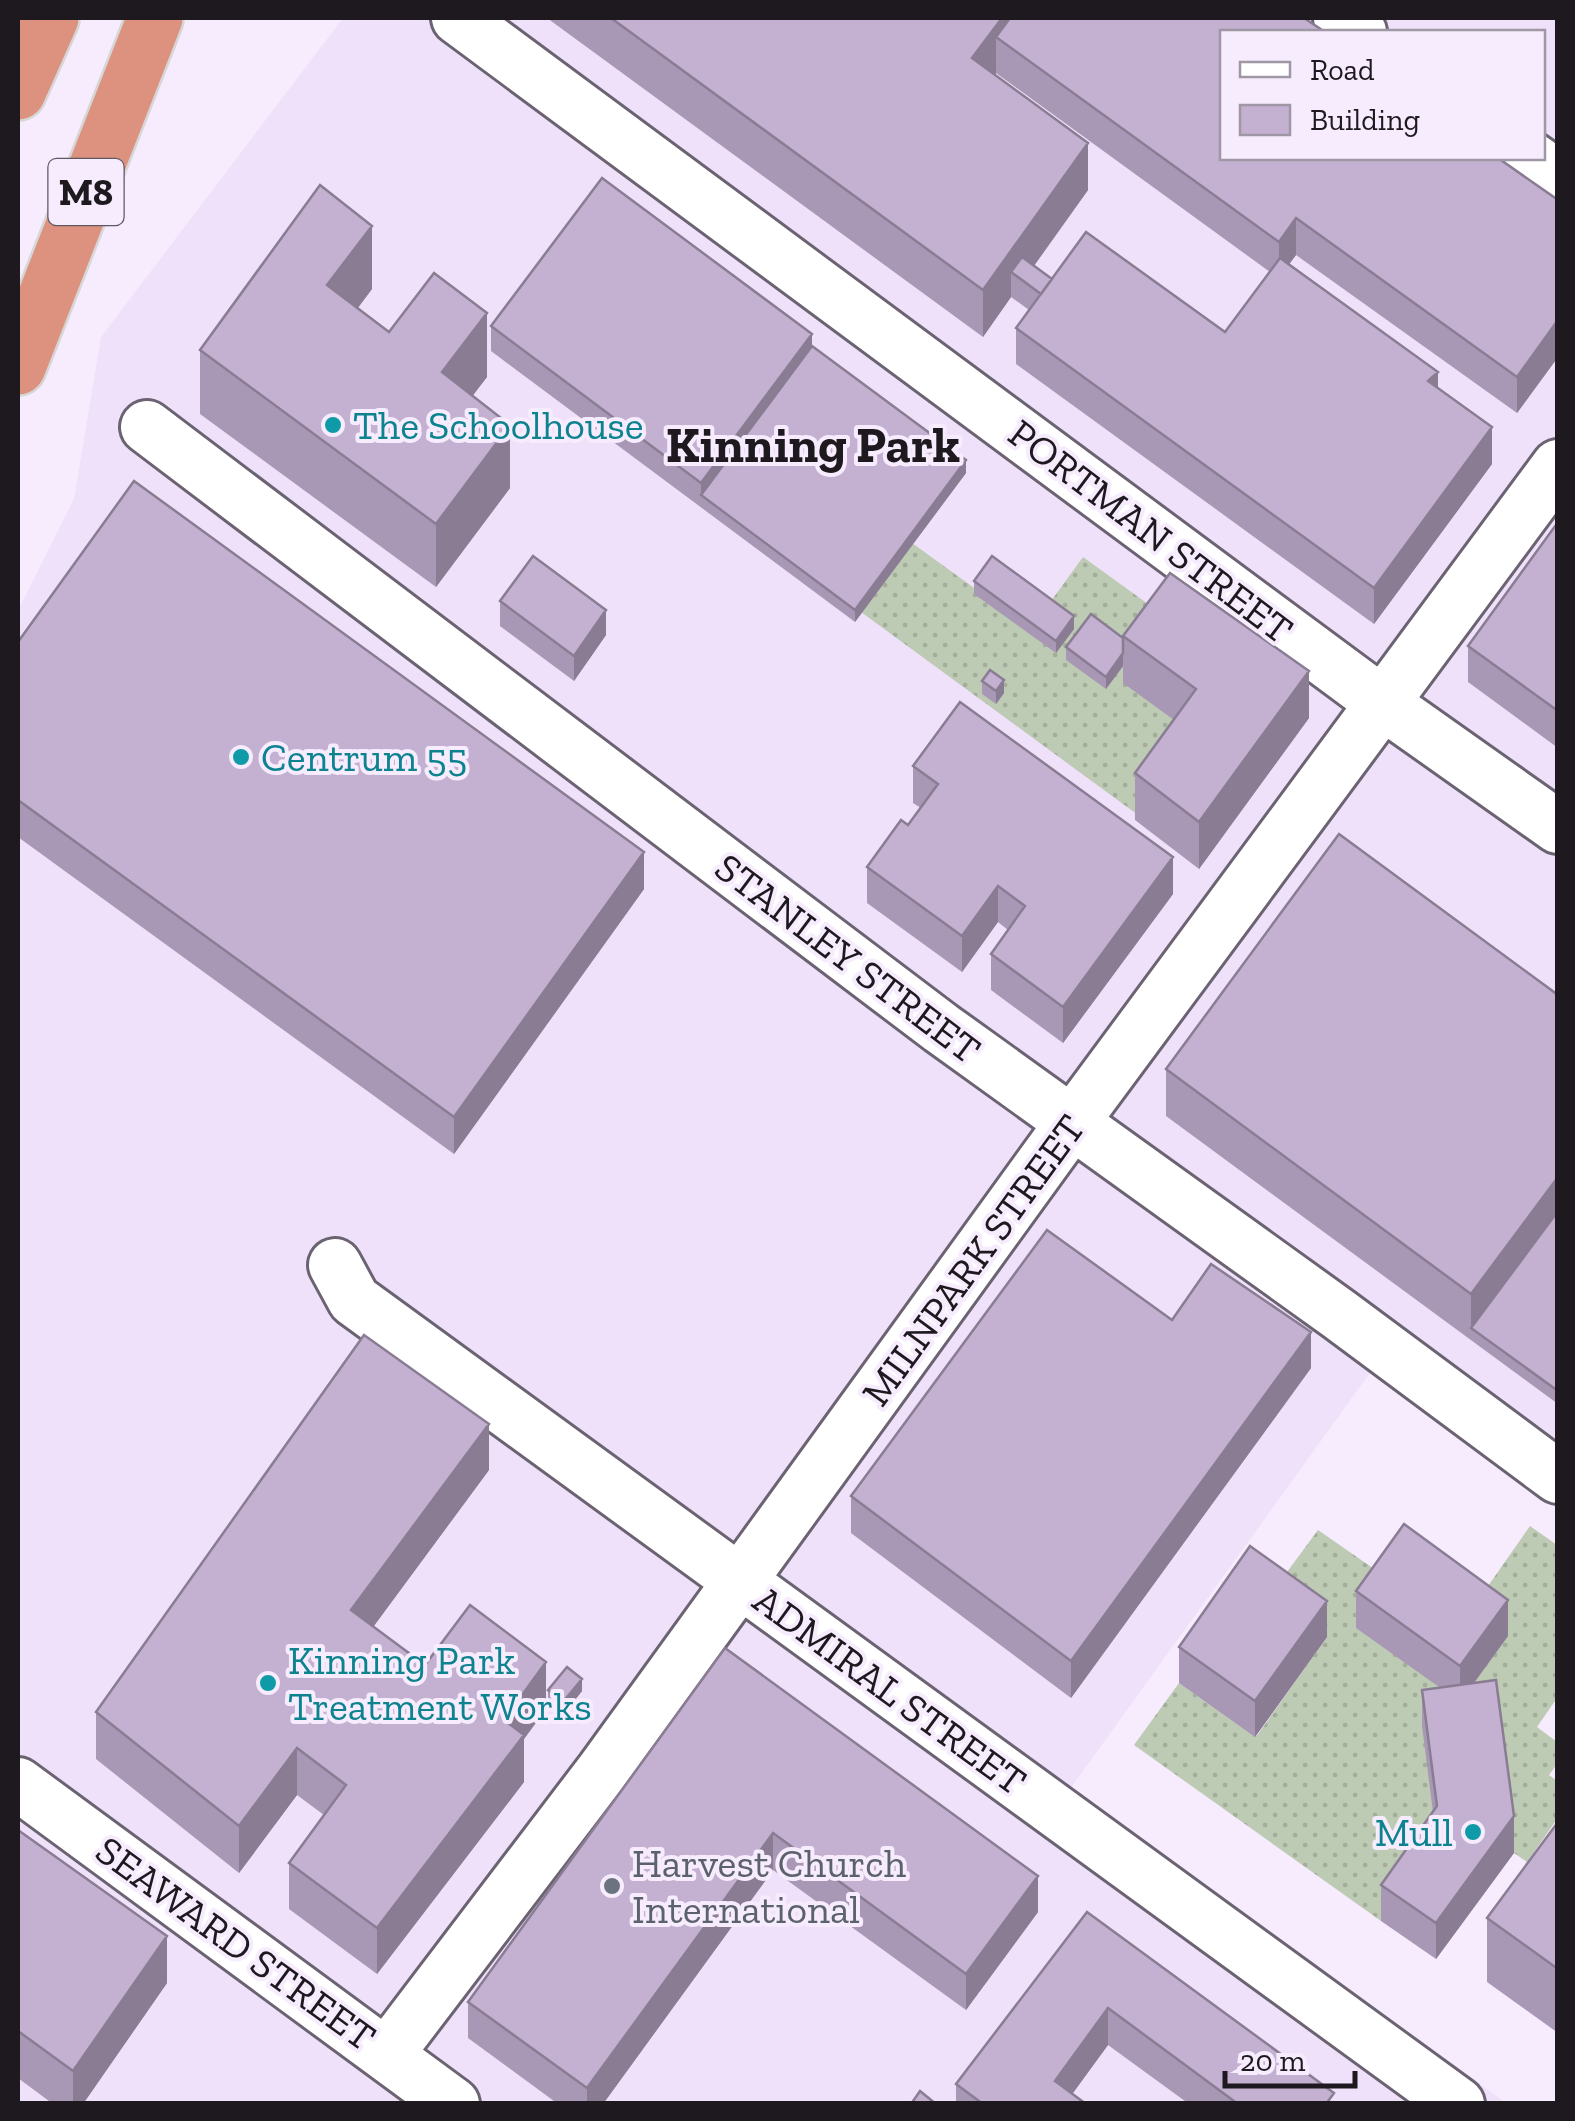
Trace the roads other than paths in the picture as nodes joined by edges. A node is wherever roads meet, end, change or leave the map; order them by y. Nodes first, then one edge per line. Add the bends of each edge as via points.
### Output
1 (51, 18) edge
2 (155, 18) edge
3 (458, 18) edge
4 (18, 92) edge
5 (1534, 160) edge
6 (1558, 177) edge
7 (18, 367) edge
8 (147, 427) dead end
9 (1558, 466) edge
10 (1384, 704) junction
11 (1558, 828) edge
12 (1071, 1124) junction
13 (335, 1265) dead end
14 (1558, 1477) edge
15 (740, 1582) junction
16 (18, 1784) edge
17 (387, 2054) junction
18 (454, 2104) edge
19 (1458, 2104) edge

1 - 4 highway
2 - 7 highway, M8
3 - 10 street, PORTMAN STREET
5 - 6 street
8 - 12 street, STANLEY STREET
9 - 10 street, MILNPARK STREET
10 - 11 street, PORTMAN STREET
10 - 12 street, MILNPARK STREET
12 - 14 street, STANLEY STREET
12 - 15 street, MILNPARK STREET
13 - 15 street, ADMIRAL STREET via 354,1300
15 - 17 street, MILNPARK STREET
15 - 19 street, ADMIRAL STREET
16 - 17 street, SEAWARD STREET
17 - 18 street, SEAWARD STREET

